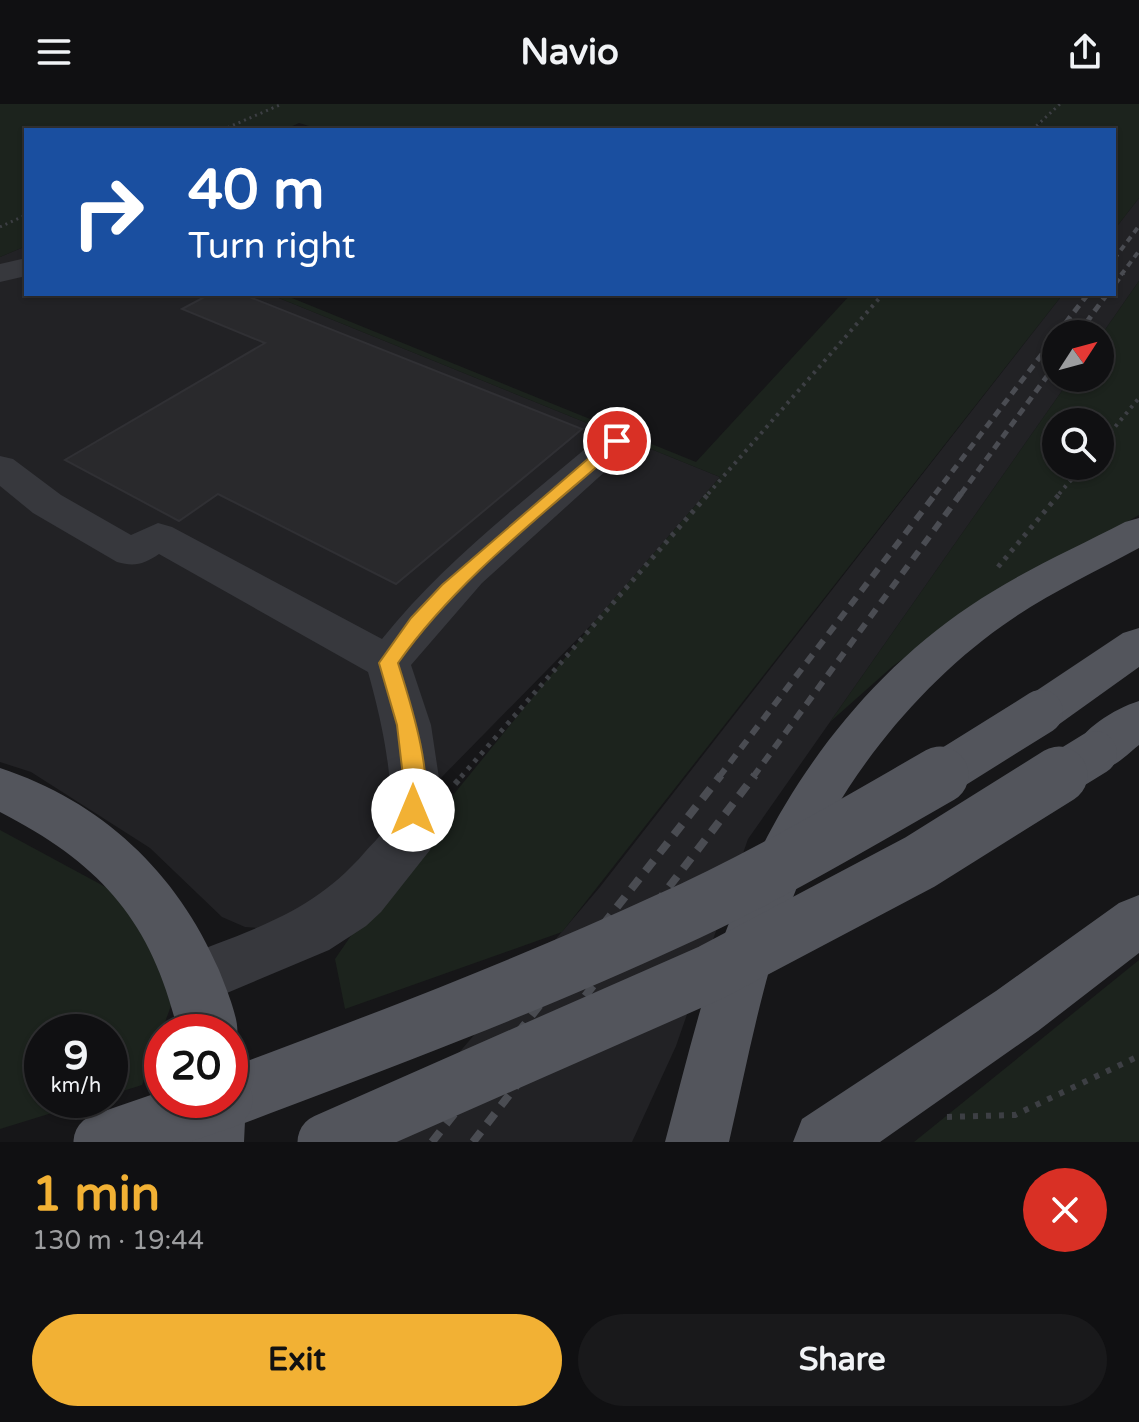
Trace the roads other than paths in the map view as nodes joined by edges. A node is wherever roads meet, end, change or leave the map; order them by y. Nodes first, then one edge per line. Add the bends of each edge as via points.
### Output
1 (24, 267) edge
2 (0, 273) edge
3 (617, 441) dead end
4 (2, 471) edge
5 (1139, 531) edge
6 (1139, 644) edge
7 (388, 663) junction
8 (1139, 719) edge
9 (0, 788) edge
10 (1139, 920) edge
11 (196, 979) junction
12 (204, 1014) edge
13 (248, 1091) edge
14 (172, 1118) edge
15 (213, 1118) edge
16 (102, 1142) edge
17 (212, 1142) edge
18 (326, 1142) edge
19 (697, 1142) edge
20 (825, 1142) edge

1 - 2 lane
3 - 7 lane via 448,590
4 - 7 lane via 132,553 158,536
5 - 19 main road via 975,624 865,732 821,792 778,869 724,1036
6 - 13 main road, bridge via 960,764 669,921
7 - 11 lane via 407,725 415,785 411,835 346,909 309,932
8 - 18 main road, bridge via 1095,753 920,862 726,966
9 - 11 main road via 70,826 121,864 167,923
10 - 20 main road
11 - 12 main road
14 - 16 main road, bridge
15 - 17 main road

